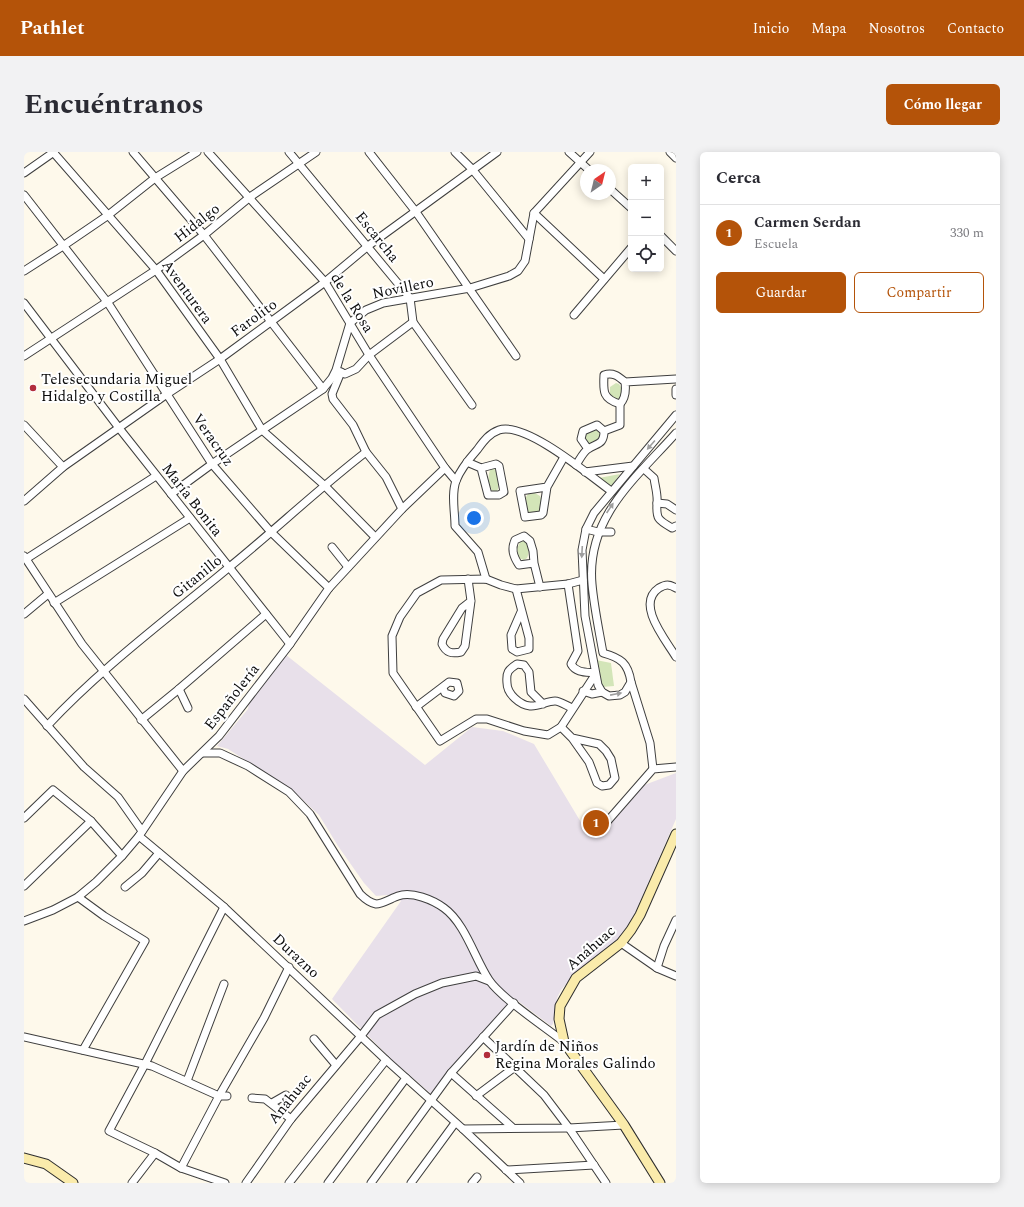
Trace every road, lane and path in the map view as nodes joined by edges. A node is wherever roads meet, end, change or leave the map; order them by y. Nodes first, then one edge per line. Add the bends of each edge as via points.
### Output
1 (54, 152) edge
2 (133, 152) edge
3 (197, 152) edge
4 (208, 152) edge
5 (289, 152) edge
6 (316, 152) edge
7 (369, 152) edge
8 (456, 152) edge
9 (497, 152) edge
10 (569, 152) edge
11 (590, 152) edge
12 (670, 152) edge
13 (676, 158) edge
14 (580, 161) junction
15 (300, 164) junction
16 (583, 164) edge
17 (472, 170) junction
18 (24, 173) edge
19 (155, 178) junction
20 (616, 194) edge
21 (24, 195) edge
22 (250, 197) junction
23 (628, 205) edge
24 (416, 212) junction
25 (534, 213) junction
26 (107, 216) junction
27 (204, 235) junction
28 (529, 239) junction
29 (664, 239) edge
30 (63, 246) junction
31 (368, 246) junction
32 (676, 251) edge
33 (628, 252) edge
34 (156, 270) junction
35 (24, 271) edge
36 (604, 280) junction
37 (325, 282) junction
38 (470, 288) junction
39 (410, 298) junction
40 (24, 303) edge
41 (108, 303) junction
42 (574, 315) dead end
43 (271, 321) junction
44 (413, 322) junction
45 (350, 323) junction
46 (51, 338) junction
47 (369, 355) junction
48 (24, 356) edge
49 (516, 356) dead end
50 (220, 359) junction
51 (338, 371) junction
52 (676, 379) edge
53 (625, 382) junction
54 (323, 389) junction
55 (676, 389) edge
56 (167, 394) junction
57 (676, 395) edge
58 (620, 404) junction
59 (472, 405) dead end
60 (675, 418) edge
61 (24, 425) edge
62 (118, 428) junction
63 (262, 430) junction
64 (604, 430) junction
65 (676, 433) edge
66 (588, 449) junction
67 (366, 452) junction
68 (564, 457) junction
69 (467, 462) junction
70 (212, 464) junction
71 (576, 465) junction
72 (633, 466) junction
73 (63, 468) junction
74 (445, 468) junction
75 (481, 468) junction
76 (644, 469) junction
77 (585, 472) junction
78 (156, 476) junction
79 (456, 481) junction
80 (324, 485) junction
81 (547, 487) junction
82 (611, 492) junction
83 (171, 494) junction
84 (24, 501) edge
85 (658, 503) junction
86 (402, 509) junction
87 (676, 510) edge
88 (190, 518) junction
89 (676, 526) edge
90 (586, 530) junction
91 (270, 531) junction
92 (598, 532) junction
93 (611, 532) dead end
94 (376, 537) junction
95 (332, 547) dead end
96 (25, 557) edge
97 (534, 563) dead end
98 (348, 567) junction
99 (229, 568) junction
100 (468, 579) junction
101 (486, 579) junction
102 (583, 580) junction
103 (568, 584) junction
104 (540, 587) junction
105 (329, 588) junction
106 (676, 588) edge
107 (516, 589) junction
108 (48, 594) junction
109 (471, 601) junction
110 (54, 603) junction
111 (521, 612) junction
112 (24, 614) edge
113 (266, 614) junction
114 (290, 644) junction
115 (603, 653) junction
116 (593, 656) junction
117 (676, 657) edge
118 (102, 671) junction
119 (595, 674) junction
120 (631, 682) junction
121 (442, 688) dead end
122 (179, 690) junction
123 (583, 691) junction
124 (602, 692) junction
125 (24, 699) edge
126 (543, 704) junction
127 (416, 707) junction
128 (188, 708) dead end
129 (572, 708) junction
130 (141, 720) junction
131 (47, 726) junction
132 (561, 727) junction
133 (572, 738) junction
134 (203, 753) junction
135 (676, 767) edge
136 (653, 769) junction
137 (183, 771) junction
138 (24, 818) edge
139 (92, 821) junction
140 (598, 832) dead end
141 (140, 834) junction
142 (676, 834) edge
143 (159, 853) junction
144 (122, 856) junction
145 (24, 886) edge
146 (125, 887) dead end
147 (78, 897) junction
148 (224, 907) junction
149 (24, 921) edge
150 (675, 925) edge
151 (621, 943) junction
152 (289, 967) junction
153 (657, 968) junction
154 (676, 976) edge
155 (489, 981) junction
156 (224, 984) dead end
157 (514, 1003) junction
158 (361, 1036) junction
159 (24, 1037) edge
160 (314, 1038) dead end
161 (483, 1038) junction
162 (564, 1042) junction
163 (82, 1050) junction
164 (386, 1060) junction
165 (145, 1064) junction
166 (336, 1065) junction
167 (515, 1067) junction
168 (452, 1073) junction
169 (406, 1078) junction
170 (187, 1081) junction
171 (286, 1095) dead end
172 (223, 1096) junction
173 (476, 1096) junction
174 (252, 1098) dead end
175 (432, 1100) junction
176 (272, 1103) junction
177 (291, 1119) junction
178 (455, 1123) junction
179 (624, 1125) junction
180 (512, 1127) junction
181 (463, 1128) junction
182 (569, 1128) junction
183 (155, 1153) junction
184 (24, 1158) edge
185 (594, 1165) junction
186 (181, 1168) junction
187 (506, 1170) junction
188 (74, 1183) edge
189 (132, 1183) edge
190 (225, 1183) edge
191 (246, 1183) edge
192 (289, 1183) edge
193 (328, 1183) edge
194 (371, 1183) edge
195 (411, 1183) edge
196 (520, 1183) edge
197 (606, 1183) edge
198 (660, 1183) edge

1 - 18 street
1 - 26 street, Aventurera
2 - 19 street
3 - 19 street
4 - 22 street, de la Rosa
5 - 15 street, Escarcha
6 - 15 street, Hidalgo
7 - 24 street
8 - 17 street
9 - 17 street, Farolito
10 - 14 street
11 - 14 street
12 - 13 street
14 - 16 street
14 - 25 street
15 - 22 street, Hidalgo
15 - 31 street, Escarcha
17 - 24 street, Farolito
17 - 28 street
19 - 26 street
19 - 27 street
20 - 23 street
21 - 30 street, Veracruz
22 - 27 street, Hidalgo
22 - 37 street, de la Rosa
24 - 31 street, Farolito
24 - 38 street
25 - 28 street, Novillero
25 - 36 street
26 - 30 street
26 - 34 street, Aventurera
27 - 34 street, Hidalgo
27 - 43 street
28 - 38 street, Novillero via 525,260 518,271
29 - 32 street
30 - 35 street
30 - 41 street, Veracruz
31 - 37 street, Farolito
31 - 39 street, Escarcha
33 - 36 street
34 - 41 street, Hidalgo
34 - 50 street, Aventurera
36 - 42 street
37 - 43 street, Farolito
37 - 45 street, de la Rosa
38 - 39 street, Novillero
38 - 49 street
39 - 44 street
39 - 45 street, Novillero via 383,303 366,310
40 - 46 street, María Bonita
41 - 46 street, Hidalgo
41 - 56 street, Veracruz
43 - 50 street, Farolito
43 - 54 street
44 - 47 street
44 - 59 street
45 - 47 street, de la Rosa
45 - 51 street
46 - 48 street, Hidalgo
46 - 62 street, María Bonita
47 - 51 street via 356,369 345,374
47 - 74 street, de la Rosa
50 - 56 street, Farolito
50 - 63 street, Aventurera
51 - 54 street
51 - 67 street via 333,399 353,425
52 - 53 street
53 - 58 street via 624,400
53 - 58 street via 610,373 604,375 605,395 610,401
54 - 63 street
55 - 57 street
56 - 62 street, Farolito
56 - 70 street, Veracruz
58 - 64 street via 620,424
60 -> 72 street
61 - 73 street
62 - 73 street, Farolito
62 - 78 street, María Bonita
63 - 70 street
63 - 80 street, Aventurera
64 - 66 street via 604,437 598,445
64 - 66 street via 597,425 583,430 581,438
65 - 76 street
66 - 71 street
67 - 80 street, Gitanillo
67 - 86 street via 386,477
68 - 69 street via 531,436 514,429 500,430 489,435
68 - 71 street
68 - 81 street
69 - 75 street
69 - 79 street
70 - 83 street
70 - 91 street, Veracruz
71 - 77 street
72 - 77 street
72 - 82 street
73 - 84 street, Farolito
74 - 79 street, de la Rosa
74 - 86 street, Españolería
75 - 75 street via 488,495 504,492 499,466 496,464
76 - 85 street via 654,478
92 -> 76 street via 608,510
77 - 82 street
78 - 83 street, María Bonita
78 - 96 street
79 - 101 street via 455,526 478,552
80 - 91 street, Gitanillo
80 - 94 street, Aventurera
81 - 81 street via 520,491 526,517 543,513
82 - 90 street via 594,513
83 - 88 street, María Bonita
85 - 87 street via 667,504
85 - 89 street via 656,511 659,519 672,528
86 - 94 street, Españolería
88 - 99 street, María Bonita
88 - 110 street
90 - 92 street
90 -> 102 street via 582,550
91 - 99 street, Gitanillo
91 - 105 street, Veracruz
92 - 93 street
92 - 115 street via 592,582
94 - 98 street, Españolería
95 - 98 street
96 - 108 street
97 - 104 street
98 - 105 street, Españolería
99 - 113 street, María Bonita
99 - 118 street, Gitanillo
100 - 101 street
100 - 109 street
100 - 127 street via 441,580 417,592 400,617 392,636 393,672
101 - 107 street
102 - 103 street
102 - 116 street
103 - 104 street
103 - 119 street via 578,651 571,664 573,668 582,672
104 - 107 street
105 - 114 street, Españolería
106 - 117 street via 670,584 664,585 654,592 649,601 651,614
107 - 111 street
108 - 110 street
108 - 112 street
109 - 109 street via 462,608 443,639 444,650 453,654 461,652 465,646
110 - 118 street
111 - 111 street via 511,635 512,649 517,652 529,649 529,638
113 - 114 street, María Bonita
113 - 122 street
114 - 134 street, Españolería
115 - 116 street
115 - 120 street via 624,662 628,667
116 - 119 street
118 - 130 street
118 - 131 street, Gitanillo
119 - 123 street
119 - 124 street
124 -> 120 street via 609,696 620,695
120 - 136 street via 650,743
121 - 127 street
122 - 128 street
122 - 130 street
123 - 124 street via 592,694
123 - 129 street
125 - 131 street, Durazno
126 - 126 street via 531,692 529,672 524,664 518,664 508,670 507,690 513,697 529,706
126 - 129 street via 556,701
127 - 132 street via 440,741 476,719 487,719 539,735 548,735
129 - 132 street
130 - 137 street
131 - 141 street, Durazno via 84,767 118,797
132 - 133 street
133 - 133 street via 589,762 597,783 602,786 609,784 615,778 611,759 606,751 599,744
134 - 137 street, Españolería
134 - 155 street via 220,752 289,792 310,814 360,894 368,901 376,904 401,895 412,895 433,900 446,909 464,933
135 - 136 street
136 - 140 street
137 - 141 street, Españolería
138 - 139 street via 53,790
139 - 144 street
139 - 145 street
141 - 143 street, Durazno
141 - 144 street, Españolería
142 - 151 main road, Anáhuac via 640,915
143 - 146 street via 142,873
143 - 148 street, Durazno
144 - 147 street, Españolería
147 - 149 street, Españolería
147 - 163 street via 145,941
148 - 152 street, Durazno
148 - 165 street
150 - 153 street via 664,946
151 - 153 street
151 - 162 main road, Anáhuac via 576,978 566,992 560,1006 559,1019
152 - 158 street, Durazno
152 - 172 street
153 - 154 street
155 - 157 street
155 - 158 street, Anáhuac via 476,976 442,983 415,994 377,1015
156 - 170 street
157 - 161 street
157 - 162 street
158 - 164 street, Durazno
158 - 166 street, Anáhuac
159 - 163 street
160 - 166 street
161 - 167 street
161 - 168 street
162 - 179 main road
163 - 165 street
164 - 169 street, Durazno
164 - 192 street
165 - 170 street
165 - 183 street via 108,1131
166 - 177 street, Anáhuac
167 - 173 street
167 - 182 street via 544,1095
168 - 173 street
168 - 175 street
169 - 175 street, Durazno
169 - 193 street
170 - 172 street
171 - 176 street
172 - 186 street
173 - 180 street
174 - 176 street via 265,1099
175 - 178 street, Durazno
175 - 194 street
176 - 177 street
177 - 191 street, Anáhuac
178 - 181 street, Durazno
178 - 195 street
179 - 182 street
179 - 198 main road
180 - 181 street
180 - 182 street
181 - 187 street, Durazno
182 - 185 street
183 - 186 street
183 - 189 street
184 - 188 main road via 46,1164
185 - 187 street
185 - 197 street
186 - 190 street
187 - 196 street, Durazno

